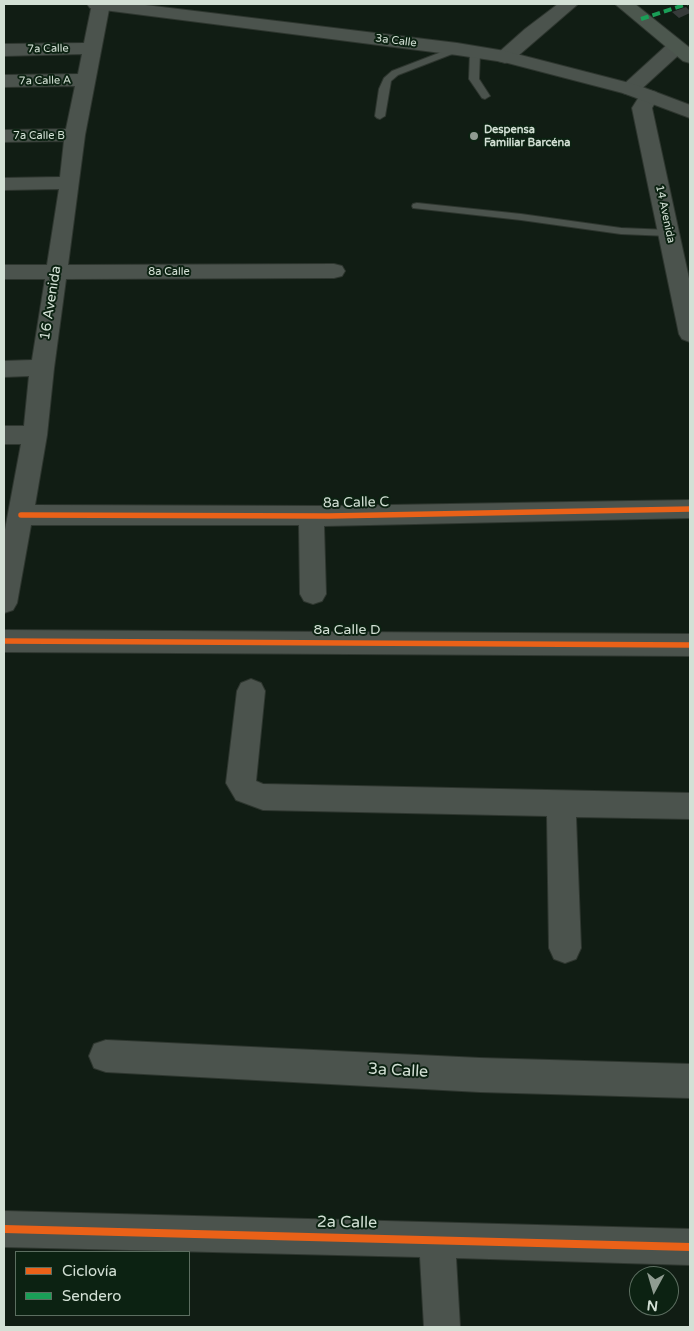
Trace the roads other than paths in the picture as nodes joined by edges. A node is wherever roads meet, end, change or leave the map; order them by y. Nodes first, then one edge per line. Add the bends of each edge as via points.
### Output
1 (96, 4) edge
2 (100, 4) edge
3 (569, 4) edge
4 (624, 4) edge
5 (92, 48) junction
6 (457, 49) junction
7 (4, 50) edge
8 (476, 52) junction
9 (683, 52) edge
10 (505, 57) junction
11 (86, 80) junction
12 (4, 81) edge
13 (640, 93) junction
14 (484, 96) dead end
15 (690, 112) edge
16 (380, 116) dead end
17 (75, 135) junction
18 (4, 136) edge
19 (70, 183) junction
20 (4, 184) edge
21 (417, 206) dead end
22 (669, 233) junction
23 (334, 271) dead end
24 (4, 272) edge
25 (56, 272) junction
26 (690, 334) edge
27 (42, 368) junction
28 (4, 369) edge
29 (4, 435) edge
30 (35, 436) junction
31 (690, 509) edge
32 (21, 515) junction
33 (311, 516) junction
34 (313, 594) dead end
35 (4, 603) edge
36 (4, 641) edge
37 (690, 644) edge
38 (251, 691) dead end
39 (561, 804) junction
40 (690, 806) edge
41 (565, 948) dead end
42 (106, 1056) dead end
43 (690, 1081) edge
44 (4, 1229) edge
45 (437, 1239) junction
46 (690, 1248) edge
47 (442, 1327) edge

1 - 2 street, 3a Calle
2 - 5 street, 16 Avenida
2 - 6 street, 3a Calle
3 - 10 street
4 - 9 main road
5 - 7 street, 7a Calle
5 - 11 street, 16 Avenida
6 - 8 street, 3a Calle
6 - 16 lane via 396,73 387,80
8 - 10 street, 3a Calle
8 - 14 lane via 474,79
9 - 13 street
10 - 13 street, 3a Calle
11 - 12 street, 7a Calle A
11 - 17 street, 16 Avenida
13 - 15 street, 3a Calle
13 - 22 street, 14 Avenida
17 - 18 street, 7a Calle B
17 - 19 street, 16 Avenida
19 - 20 street
19 - 25 street, 16 Avenida
21 - 22 lane via 621,231
22 - 26 street, 14 Avenida
23 - 25 street, 8a Calle
24 - 25 street, 8a Calle
25 - 27 street, 16 Avenida
27 - 28 street
27 - 30 street, 16 Avenida
29 - 30 street
30 - 32 street, 16 Avenida
31 - 33 street, 8a Calle C
32 - 33 street, 8a Calle C
32 - 35 street, 16 Avenida
33 - 34 street
36 - 37 street, 8a Calle D
38 - 39 street via 241,784 246,791 263,796 301,799
39 - 40 street
39 - 41 street
42 - 43 street, 3a Calle via 480,1075
44 - 45 street, 2a Calle
45 - 46 street, 2a Calle
45 - 47 street

